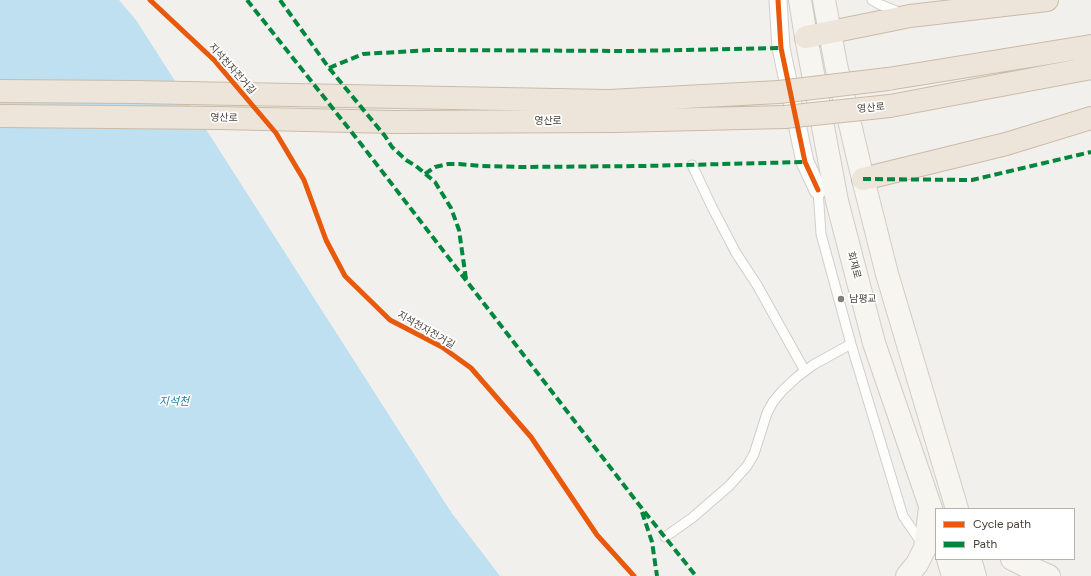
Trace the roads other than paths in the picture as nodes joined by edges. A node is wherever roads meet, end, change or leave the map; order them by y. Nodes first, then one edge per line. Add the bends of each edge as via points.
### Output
1 (778, 0) edge
2 (800, 0) edge
3 (824, 0) edge
4 (872, 0) edge
5 (1047, 0) edge
6 (910, 16) junction
7 (829, 33) junction
8 (806, 37) junction
9 (1091, 46) edge
10 (1091, 68) edge
11 (0, 91) edge
12 (0, 116) edge
13 (1091, 118) edge
14 (692, 165) dead end
15 (863, 178) junction
16 (818, 190) junction
17 (837, 201) junction
18 (851, 344) junction
19 (805, 371) junction
20 (957, 508) edge
21 (933, 515) edge
22 (665, 537) dead end
23 (925, 548) junction
24 (948, 560) edge
25 (970, 560) edge
26 (1014, 560) edge
27 (907, 576) edge
28 (954, 576) edge
29 (975, 576) edge
30 (1049, 576) edge

1 - 16 street via 781,48 803,154
2 - 8 main road, 회재로
3 - 7 main road
4 - 6 lane
5 - 6 highway
6 - 7 highway
7 - 8 highway
7 - 15 main road
8 - 17 main road, 회재로
9 - 11 highway, 영산로, bridge via 888,80 779,92 609,101
10 - 12 highway, 영산로, bridge via 890,106 784,117 393,122
13 - 15 highway via 1006,144
14 - 19 lane via 736,253
15 - 20 main road via 887,274
16 - 17 lane
16 - 18 lane via 821,234
17 - 21 main road, 회재로 via 874,343
18 - 19 lane
18 - 23 lane via 903,516
19 - 22 lane via 773,402 747,466 729,486
21 - 23 main road
23 - 27 main road
24 - 28 main road
25 - 29 main road
26 - 30 main road

